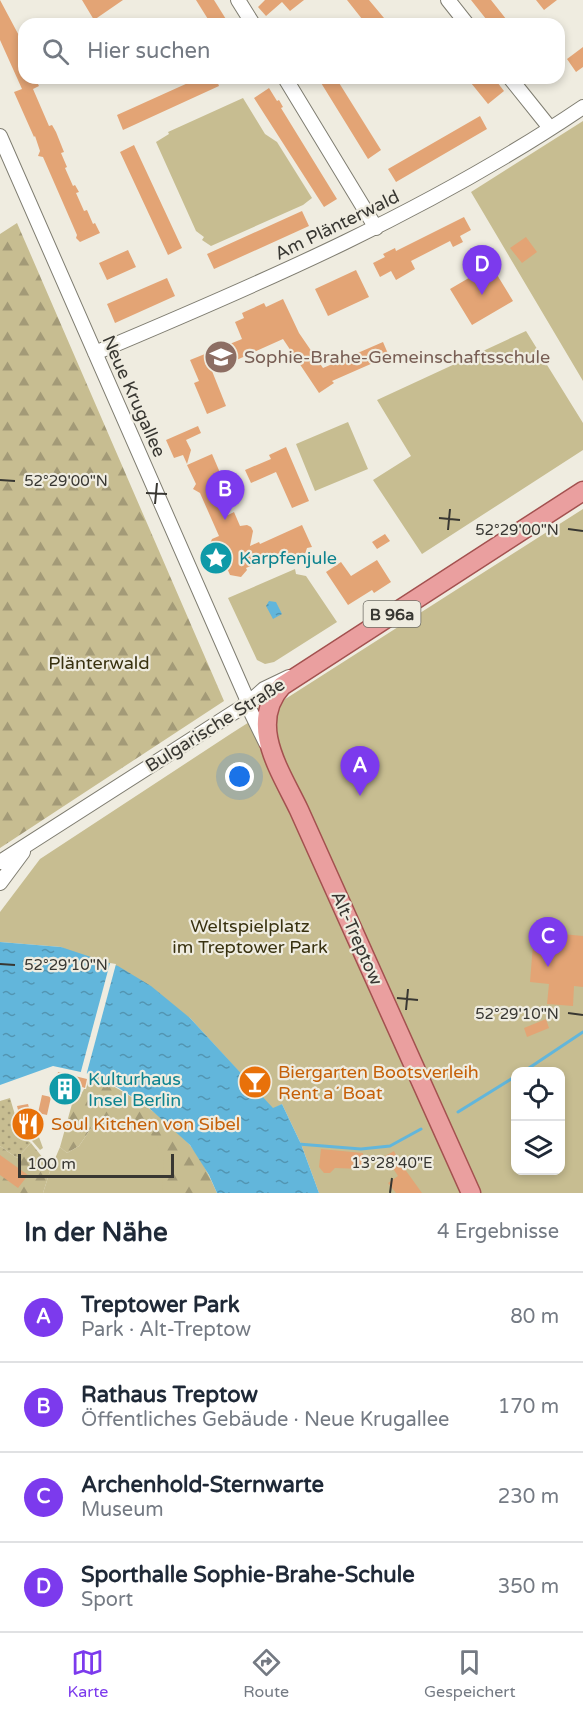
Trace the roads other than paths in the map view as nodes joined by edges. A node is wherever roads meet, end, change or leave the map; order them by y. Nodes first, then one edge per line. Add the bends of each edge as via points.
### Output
1 (238, 0) edge
2 (448, 0) edge
3 (249, 18) edge
4 (462, 18) edge
5 (289, 84) edge
6 (515, 84) edge
7 (583, 106) edge
8 (550, 128) junction
9 (0, 136) edge
10 (376, 228) junction
11 (95, 353) junction
12 (583, 491) edge
13 (299, 674) junction
14 (247, 704) junction
15 (270, 750) junction
16 (29, 843) junction
17 (0, 862) edge
18 (0, 883) edge
19 (471, 1193) edge

1 - 3 street
2 - 4 street
5 - 10 street
6 - 8 street
7 - 8 street, Am Plänterwald
8 - 10 street, Am Plänterwald
9 - 11 street, Neue Krugallee
10 - 11 street, Am Plänterwald
11 - 14 street, Neue Krugallee
12 - 13 main road, Bulgarische Straße / B 96a
13 - 14 street, Bulgarische Straße via 264,689
13 - 15 main road, Alt-Treptow / B 96a via 278,690 269,708
14 - 15 street, Alt-Treptow
14 - 16 street, Bulgarische Straße
15 - 19 main road, Alt-Treptow / B 96a
16 - 17 street, Bulgarische Straße
16 - 18 street, Bulgarische Straße

